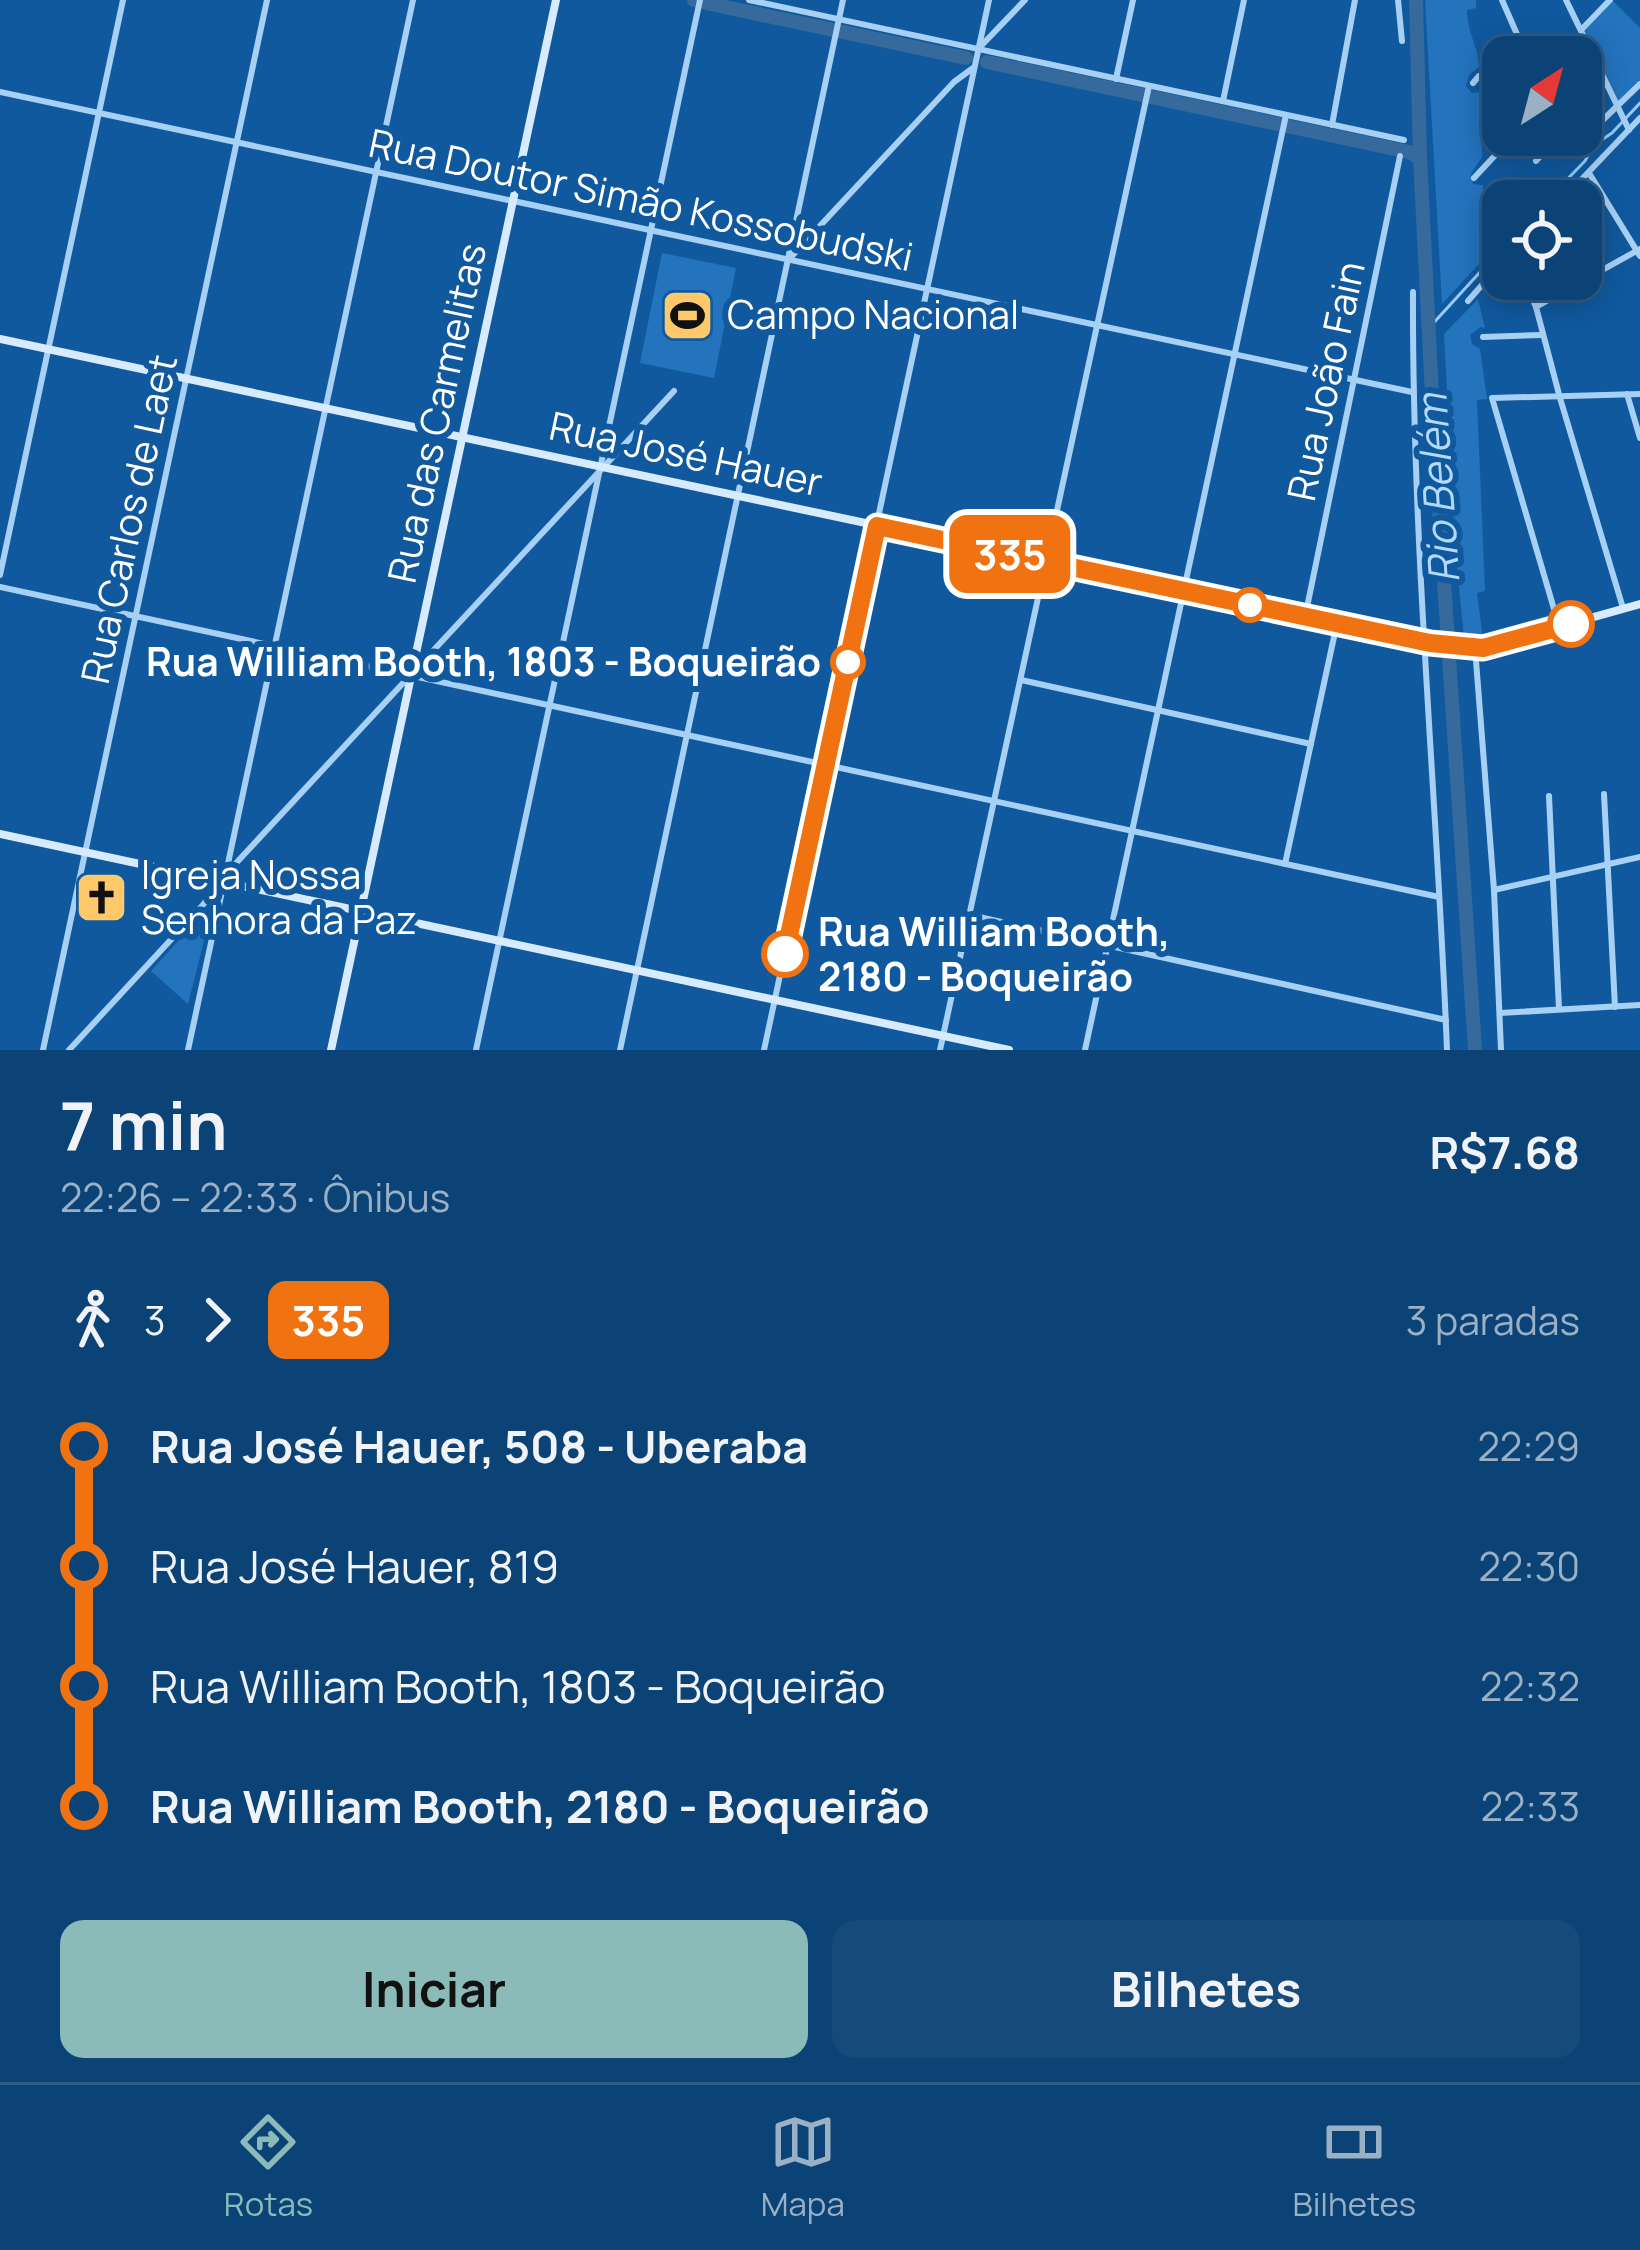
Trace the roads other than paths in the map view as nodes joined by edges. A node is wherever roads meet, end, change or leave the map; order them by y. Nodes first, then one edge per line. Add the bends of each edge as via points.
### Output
1 (123, 0) edge
2 (267, 0) edge
3 (412, 0) edge
4 (556, 0) edge
5 (700, 0) edge
6 (749, 0) edge
7 (843, 0) edge
8 (988, 0) edge
9 (1025, 0) edge
10 (1133, 0) edge
11 (1244, 0) edge
12 (1355, 0) edge
13 (1398, 0) edge
14 (1502, 0) edge
15 (1567, 0) edge
16 (1610, 0) edge
17 (838, 27) junction
18 (1581, 30) junction
19 (1516, 36) edge
20 (1402, 41) dead end
21 (978, 49) junction
22 (974, 66) junction
23 (1482, 75) edge
24 (1116, 79) junction
25 (1473, 83) dead end
26 (1640, 83) edge
27 (1148, 89) junction
28 (0, 92) edge
29 (1223, 101) junction
30 (1617, 108) junction
31 (99, 113) junction
32 (1285, 118) junction
33 (1640, 118) edge
34 (1602, 122) edge
35 (1332, 124) junction
36 (1629, 130) junction
37 (1404, 140) dead end
38 (237, 142) junction
39 (1400, 156) dead end
40 (1494, 156) edge
41 (1541, 156) edge
42 (1536, 161) dead end
43 (376, 172) junction
44 (1589, 172) junction
45 (1474, 178) dead end
46 (1581, 180) edge
47 (513, 201) junction
48 (651, 230) junction
49 (1639, 252) edge
50 (788, 259) junction
51 (1482, 286) edge
52 (927, 289) junction
53 (1413, 292) dead end
54 (1533, 300) edge
55 (1468, 302) dead end
56 (1536, 307) junction
57 (1097, 325) junction
58 (1542, 335) junction
59 (1483, 337) dead end
60 (0, 339) edge
61 (48, 350) junction
62 (1234, 354) junction
63 (186, 379) junction
64 (1354, 379) junction
65 (674, 391) dead end
66 (1412, 392) junction
67 (1628, 394) junction
68 (1640, 394) edge
69 (1560, 398) junction
70 (325, 408) junction
71 (462, 437) junction
72 (1640, 439) edge
73 (601, 467) junction
74 (738, 496) junction
75 (877, 526) junction
76 (1046, 562) junction
77 (0, 575) edge
78 (0, 586) edge
79 (1184, 591) junction
80 (1640, 604) edge
81 (1623, 609) junction
82 (136, 616) junction
83 (1305, 616) junction
84 (1337, 623) junction
85 (1559, 627) junction
86 (1426, 642) junction
87 (274, 646) junction
88 (1471, 648) junction
89 (411, 675) junction
90 (1020, 680) junction
91 (550, 705) junction
92 (1158, 710) junction
93 (687, 735) junction
94 (1311, 744) junction
95 (826, 765) junction
96 (1604, 794) dead end
97 (1550, 796) dead end
98 (994, 801) junction
99 (1132, 831) junction
100 (0, 834) edge
101 (85, 852) junction
102 (1640, 857) edge
103 (1285, 864) junction
104 (1606, 865) junction
105 (1553, 877) junction
106 (224, 882) junction
107 (1494, 890) junction
108 (1438, 897) junction
109 (361, 911) junction
110 (970, 915) junction
111 (500, 941) junction
112 (1107, 946) junction
113 (637, 970) junction
114 (775, 1000) junction
115 (1640, 1006) edge
116 (1615, 1007) junction
117 (1559, 1010) junction
118 (1498, 1012) junction
119 (1446, 1020) junction
120 (944, 1036) junction
121 (43, 1050) edge
122 (69, 1050) edge
123 (188, 1050) edge
124 (331, 1050) edge
125 (476, 1050) edge
126 (620, 1050) edge
127 (764, 1050) edge
128 (940, 1050) edge
129 (1009, 1050) edge
130 (1085, 1050) edge
131 (1447, 1050) edge
132 (1501, 1050) edge

1 - 31 street
2 - 38 street, Rua Carlos de Laet
3 - 43 street
4 - 47 main road, Rua das Carmelitas
5 - 48 street
6 - 17 street
7 - 17 street
8 - 21 street
9 - 21 street
10 - 24 street
11 - 29 street
12 - 35 street
13 - 20 street
14 - 19 street
15 - 18 street
16 - 18 street
17 - 21 street
17 - 50 street
18 - 30 street
21 - 22 street
21 - 24 street
22 - 50 street
22 - 52 street
23 - 25 street
24 - 27 street
26 - 30 street
27 - 29 street
27 - 57 street
28 - 31 street, Rua Doutor Simão Kossobudski
29 - 32 street
30 - 34 street
30 - 36 street
31 - 38 street, Rua Doutor Simão Kossobudski
31 - 61 street
32 - 35 street
32 - 62 street
33 - 36 street
35 - 37 street
36 - 44 street
38 - 43 street, Rua Doutor Simão Kossobudski
38 - 63 street, Rua Carlos de Laet
39 - 64 street, Rua João Fain
40 - 45 street
41 - 42 street
43 - 47 street, Rua Doutor Simão Kossobudski
43 - 70 street
44 - 46 street
44 - 49 street
47 - 48 street, Rua Doutor Simão Kossobudski
47 - 71 main road, Rua das Carmelitas
48 - 50 street, Rua Doutor Simão Kossobudski
48 - 73 street
49 - 56 street
50 - 52 street, Rua Doutor Simão Kossobudski
50 - 74 street
51 - 55 street
52 - 57 street, Rua Doutor Simão Kossobudski
52 - 75 street
53 - 66 street
54 - 56 street
56 - 58 street
57 - 62 street, Rua Doutor Simão Kossobudski
57 - 76 street
58 - 59 street
58 - 69 street
60 - 61 main road, Rua José Hauer
61 - 63 main road, Rua José Hauer
61 - 77 street
62 - 64 street, Rua Doutor Simão Kossobudski
62 - 79 street
63 - 70 main road, Rua José Hauer
63 - 82 street, Rua Carlos de Laet
64 - 66 street, Rua Doutor Simão Kossobudski
64 - 83 street, Rua João Fain
65 - 73 street
66 - 86 street
67 - 68 street
67 - 69 street
67 - 72 street
69 - 81 street
69 - 85 street via 1492,398
70 - 71 main road, Rua José Hauer
70 - 87 street
71 - 73 main road, Rua José Hauer
71 - 89 main road, Rua das Carmelitas
73 - 74 main road, Rua José Hauer
73 - 89 street
73 - 91 street
74 - 75 main road, Rua José Hauer
74 - 93 street
75 - 76 main road, Rua José Hauer
75 - 95 street
76 - 79 main road, Rua José Hauer
76 - 90 street
78 - 82 street
79 - 83 main road, Rua José Hauer
79 - 92 street
80 - 81 main road, Rua José Hauer
81 - 85 main road, Rua José Hauer
82 - 87 street
82 - 101 street, Rua Carlos de Laet
83 - 84 main road, Rua José Hauer
84 - 86 main road, Rua José Hauer
84 - 94 street
85 - 88 main road, Rua José Hauer
86 - 88 main road, Rua José Hauer
86 - 108 street
87 - 89 street
87 - 106 street
88 - 107 street
89 - 91 street
89 - 106 street
89 - 109 main road, Rua das Carmelitas
90 - 92 street
90 - 98 street
91 - 93 street
91 - 111 street
92 - 94 street
92 - 99 street
93 - 95 street
93 - 113 street
94 - 103 street
95 - 98 street
95 - 114 street
96 - 104 street
97 - 105 street
98 - 99 street
98 - 110 street
99 - 103 street
99 - 112 street
100 - 101 main road
101 - 106 main road
101 - 121 street, Rua Carlos de Laet
102 - 104 street
103 - 108 street
104 - 105 street
104 - 116 street
105 - 107 street
105 - 117 street
106 - 109 main road
106 - 122 street
106 - 123 street
107 - 118 street
108 - 119 street
109 - 111 main road
109 - 124 main road, Rua das Carmelitas
110 - 112 street
110 - 120 street
111 - 113 main road
111 - 125 street
112 - 119 street
112 - 130 street
113 - 114 main road
113 - 126 street
114 - 120 main road
114 - 127 street
115 - 116 street
116 - 117 street
117 - 118 street
118 - 132 street
119 - 131 street
120 - 128 street
120 - 129 main road

